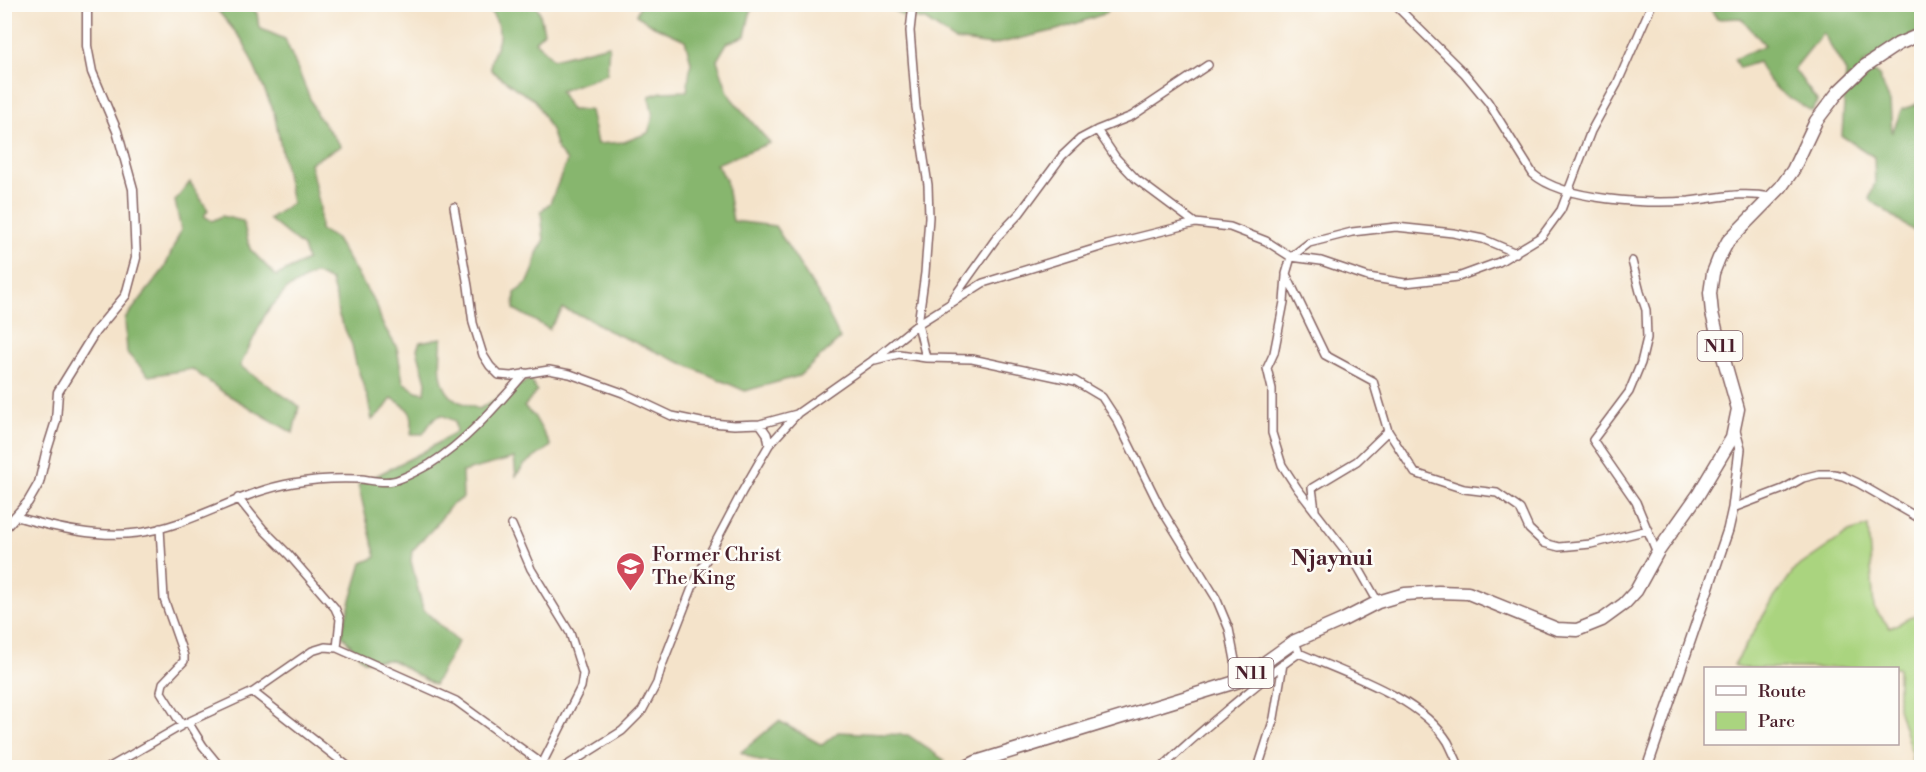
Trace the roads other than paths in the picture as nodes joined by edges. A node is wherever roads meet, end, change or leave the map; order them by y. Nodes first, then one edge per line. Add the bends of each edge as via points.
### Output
1 (87, 4) edge
2 (912, 4) edge
3 (1394, 4) edge
4 (1652, 4) edge
5 (1922, 34) edge
6 (1208, 65) dead end
7 (1097, 129) junction
8 (1569, 193) junction
9 (1771, 197) junction
10 (454, 207) dead end
11 (1195, 223) junction
12 (1516, 253) junction
13 (1291, 257) junction
14 (1632, 261) dead end
15 (1286, 274) junction
16 (952, 301) junction
17 (918, 324) junction
18 (926, 358) junction
19 (872, 360) junction
20 (525, 373) junction
21 (798, 413) junction
22 (760, 424) junction
23 (1733, 427) junction
24 (1388, 431) junction
25 (770, 445) junction
26 (238, 498) junction
27 (1733, 508) junction
28 (1315, 510) junction
29 (16, 517) junction
30 (1922, 520) edge
31 (512, 525) dead end
32 (160, 528) junction
33 (4, 530) edge
34 (1648, 530) junction
35 (1657, 553) junction
36 (1378, 602) junction
37 (1297, 647) junction
38 (338, 648) junction
39 (1283, 664) junction
40 (1239, 681) junction
41 (253, 692) junction
42 (185, 724) junction
43 (543, 767) edge
44 (108, 768) edge
45 (221, 768) edge
46 (350, 768) edge
47 (563, 768) edge
48 (964, 768) edge
49 (1162, 768) edge
50 (1258, 768) edge
51 (1460, 768) edge
52 (1647, 768) edge

1 - 29 street via 87,46 92,72 117,131 133,189 136,258 126,295 95,332 58,393 56,421 39,483
2 - 17 street via 915,96 928,185 925,273
3 - 8 street via 1488,102 1533,174
4 - 8 street via 1617,84 1591,130
5 - 9 highway, N11 via 1898,44 1865,66 1839,91 1816,121 1793,170
6 - 7 street via 1132,116
7 - 11 street via 1136,179
7 - 16 street via 1062,156
8 - 9 street via 1660,201 1735,194
8 - 12 street via 1542,236
9 - 23 highway, N11 via 1728,241 1713,273 1712,313 1738,409
10 - 20 street via 473,323 483,355 499,375
11 - 13 street via 1230,227
11 - 16 street via 1022,270 983,283
12 - 13 street via 1458,277 1405,283
12 - 13 street via 1454,232 1396,227 1352,232 1309,243
13 - 15 street
14 - 34 street via 1646,310 1647,338 1629,392 1593,440 1636,502
15 - 24 street via 1325,355 1373,381
15 - 28 street via 1274,353 1267,368 1272,389 1272,433 1282,465
16 - 17 street
17 - 18 street
17 - 19 street
18 - 19 street via 899,354
18 - 40 street via 972,359 1075,381 1102,397 1160,507 1216,598 1229,629
19 - 21 street
20 - 22 street via 549,370 570,374 672,416 734,425
20 - 26 street via 457,443 430,464 392,481 310,480
21 - 22 street
21 - 25 street
22 - 25 street
23 - 27 main road via 1740,449
23 - 35 highway, N11 via 1727,449
24 - 28 street via 1357,462 1312,488
24 - 34 street via 1415,473 1464,489 1497,493 1520,509 1529,529 1544,543 1560,547 1591,544
25 - 47 street via 694,583 657,683 642,711 622,731
26 - 32 street
26 - 38 street via 334,608 341,628
27 - 30 street via 1803,478 1833,474
27 - 52 main road
28 - 36 street via 1358,567
29 - 32 street via 100,534
29 - 33 street
31 - 43 street via 531,569 570,633 583,674 581,687
32 - 42 street via 164,599 184,656 184,661 163,683 161,692
34 - 35 street
35 - 36 highway, N11 via 1636,591 1624,604 1602,620 1577,630 1557,630 1468,593 1405,594
36 - 37 highway, N11
37 - 39 street
37 - 40 highway, N11
37 - 51 street via 1390,693 1421,713 1447,741
38 - 41 street via 312,651
38 - 43 street via 456,701
39 - 49 street
39 - 50 street via 1274,718
40 - 48 highway, N11
41 - 42 street
41 - 46 street
42 - 44 street
42 - 45 street

